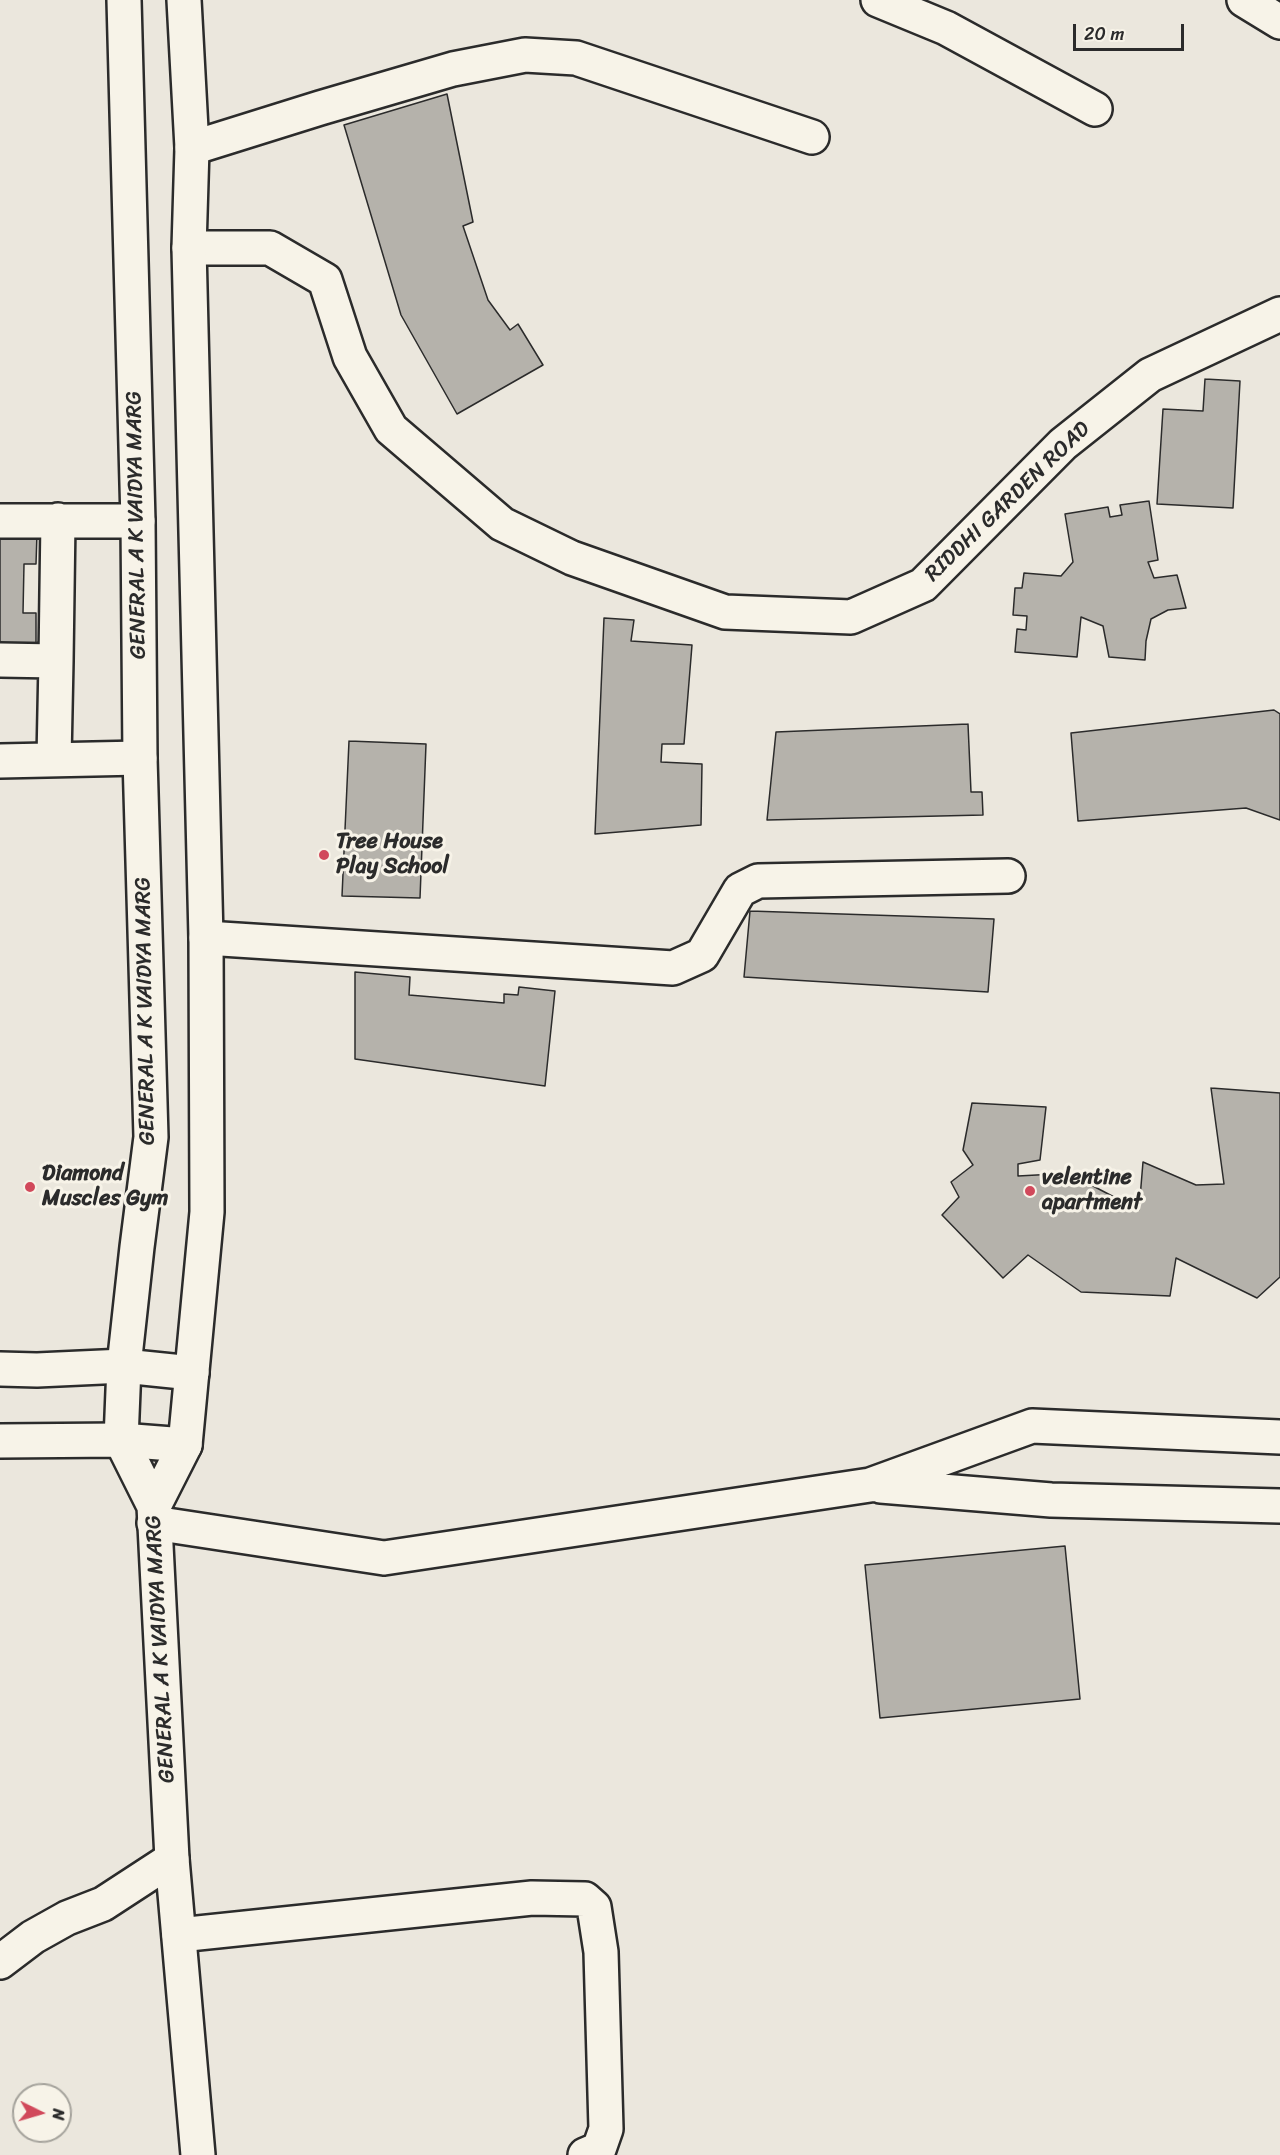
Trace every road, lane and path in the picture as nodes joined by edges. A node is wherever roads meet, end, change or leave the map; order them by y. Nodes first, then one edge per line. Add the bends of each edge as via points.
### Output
1 (124, 0) edge
2 (184, 0) edge
3 (878, 0) edge
4 (1245, 0) edge
5 (1280, 22) edge
6 (1095, 108) dead end
7 (812, 137) dead end
8 (192, 148) junction
9 (189, 248) junction
10 (1280, 314) edge
11 (0, 520) edge
12 (58, 520) junction
13 (138, 521) junction
14 (0, 660) edge
15 (56, 661) junction
16 (140, 758) junction
17 (54, 759) junction
18 (0, 761) edge
19 (1008, 876) dead end
20 (206, 938) junction
21 (124, 1366) junction
22 (0, 1369) edge
23 (192, 1373) junction
24 (1280, 1437) edge
25 (121, 1440) junction
26 (0, 1441) edge
27 (185, 1445) junction
28 (870, 1485) junction
29 (1280, 1506) edge
30 (154, 1514) junction
31 (172, 1859) junction
32 (179, 1935) junction
33 (0, 1962) edge
34 (198, 2155) edge
35 (585, 2155) edge

1 - 13 street, GENERAL A K VAIDYA MARG
2 - 8 street
3 - 6 street via 946,28
4 - 5 street
7 - 8 street via 576,58 525,55 453,69
8 - 9 street
9 - 10 street, RIDDHI GARDEN ROAD via 270,248 325,280 350,357 392,429 502,524 572,558 725,612 851,617 923,585 1063,444 1150,375
9 - 20 street
11 - 12 street
12 - 13 street
12 - 15 street
13 - 16 street, GENERAL A K VAIDYA MARG
14 - 15 street
15 - 17 street
16 - 17 street
16 - 21 street, GENERAL A K VAIDYA MARG via 151,1137
17 - 18 street
19 - 20 street via 758,881 740,890 702,956 673,968
20 - 23 street via 207,1212
21 - 22 street
21 - 23 street
21 - 25 street, GENERAL A K VAIDYA MARG
23 - 27 street
24 - 28 street via 1032,1426
25 - 26 street
25 - 27 street
25 - 30 street, GENERAL A K VAIDYA MARG
27 - 30 street
28 - 29 street via 1051,1500
28 - 30 street via 384,1558
30 - 31 street, GENERAL A K VAIDYA MARG
31 - 32 street, GENERAL A K VAIDYA MARG
31 - 33 street via 103,1904 33,1936
32 - 34 street, GENERAL A K VAIDYA MARG
32 - 35 street via 532,1898 585,1899 594,1907 602,1952 606,2129 599,2149

